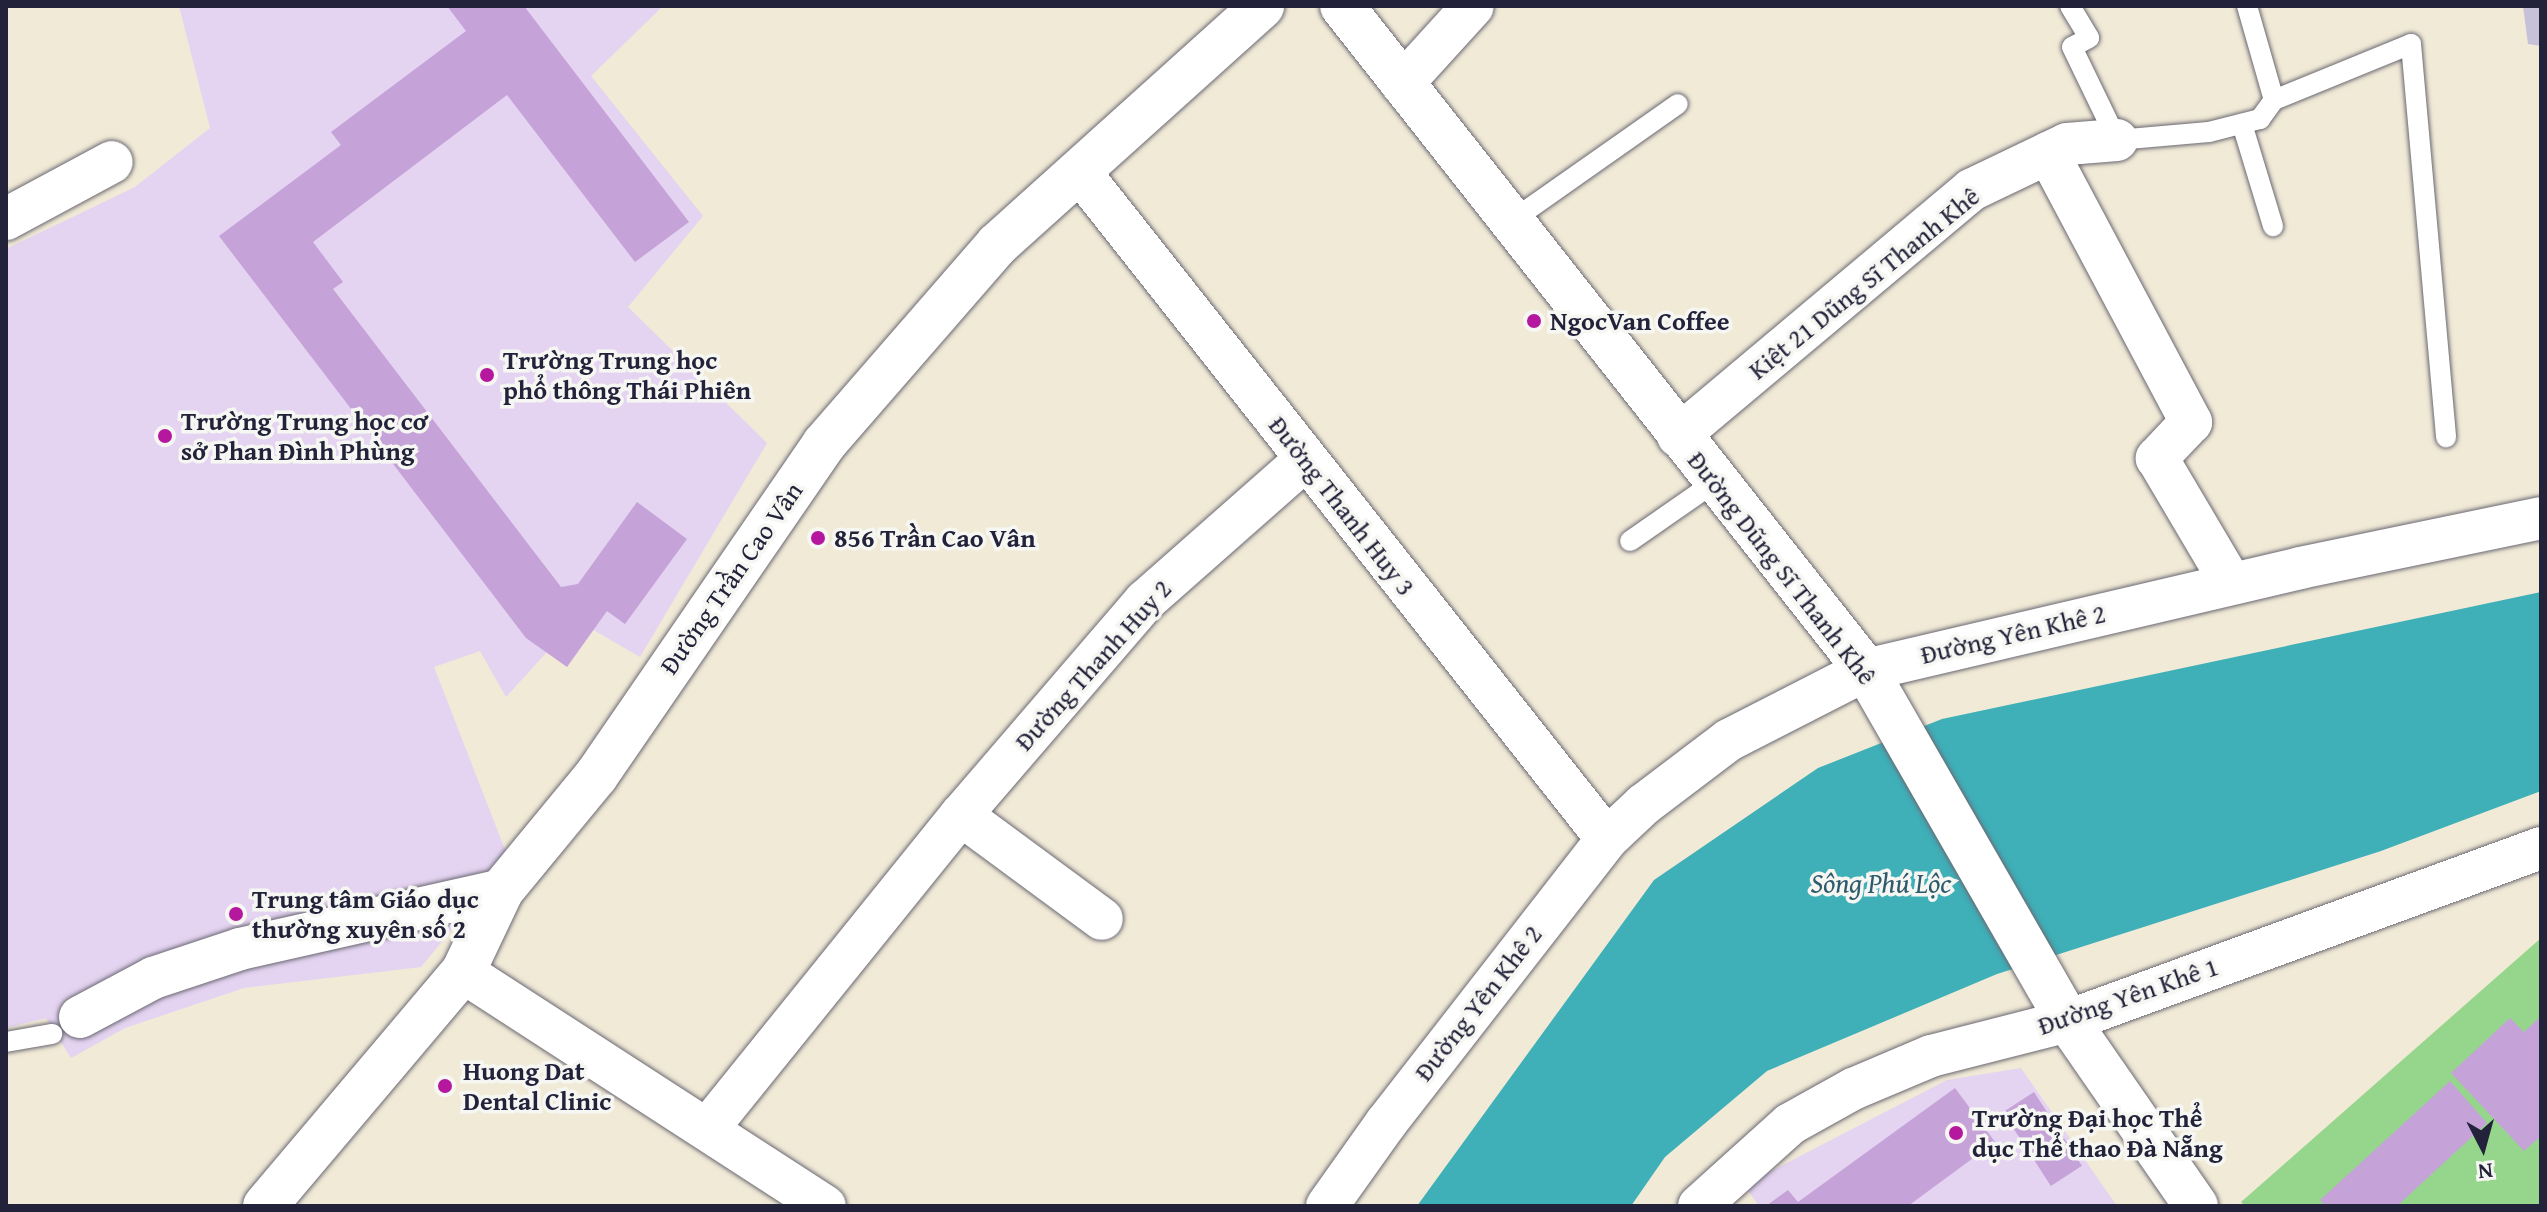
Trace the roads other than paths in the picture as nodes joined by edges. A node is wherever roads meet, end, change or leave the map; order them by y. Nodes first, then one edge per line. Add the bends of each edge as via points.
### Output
1 (1262, 6) edge
2 (1342, 6) edge
3 (1473, 6) edge
4 (2070, 6) edge
5 (2247, 6) edge
6 (1402, 84) junction
7 (2274, 100) junction
8 (1678, 104) dead end
9 (2242, 124) junction
10 (2117, 140) junction
11 (2048, 153) junction
12 (112, 162) dead end
13 (1079, 171) junction
14 (6, 219) edge
15 (1510, 222) junction
16 (2273, 226) dead end
17 (1678, 436) junction
18 (2446, 437) dead end
19 (1305, 460) junction
20 (1715, 482) junction
21 (2541, 518) edge
22 (1630, 541) dead end
23 (2231, 583) junction
24 (1866, 670) junction
25 (961, 815) junction
26 (1607, 839) junction
27 (2541, 848) edge
28 (502, 890) junction
29 (1102, 919) dead end
30 (463, 972) junction
31 (2068, 1021) junction
32 (66, 1026) joint
33 (6, 1042) edge
34 (709, 1127) junction
35 (265, 1206) edge
36 (825, 1206) edge
37 (1327, 1206) edge
38 (1699, 1206) edge
39 (2196, 1206) edge

1 - 13 main road, Đường Trần Cao Vân
2 - 6 main road, Đường Dũng Sĩ Thanh Khê
3 - 6 street
4 - 10 lane via 2089,38 2072,47
5 - 7 lane
6 - 15 main road, Đường Dũng Sĩ Thanh Khê
7 - 9 lane, Kiệt 21 Dũng Sĩ Thanh Khê via 2260,119
7 - 18 lane, Kiệt 21 Dũng Sĩ Thanh Khê via 2411,44
8 - 15 lane
9 - 10 lane, Kiệt 21 Dũng Sĩ Thanh Khê
9 - 16 lane
10 - 11 street, Kiệt 21 Dũng Sĩ Thanh Khê via 2067,144
11 - 17 street, Kiệt 21 Dũng Sĩ Thanh Khê via 1971,190
11 - 23 street via 2191,422 2157,458
12 - 14 street
13 - 19 street, Đường Thanh Huy 3
13 - 28 main road, Đường Trần Cao Vân via 997,245 824,444 596,776
15 - 17 main road, Đường Dũng Sĩ Thanh Khê
17 - 20 main road, Đường Dũng Sĩ Thanh Khê
19 - 25 street, Đường Thanh Huy 2 via 1145,601
19 - 26 street, Đường Thanh Huy 3
20 - 22 lane
20 - 24 main road, Đường Dũng Sĩ Thanh Khê
21 - 23 street, Đường Yên Khê 2
23 - 24 street, Đường Yên Khê 2
24 - 26 street, Đường Yên Khê 2 via 1729,740
24 - 31 main road, Đường Dũng Sĩ Thanh Khê
25 - 29 street
25 - 34 street, Đường Thanh Huy 2
26 - 37 street, Đường Yên Khê 2 via 1395,1110
27 - 31 street, Đường Yên Khê 1
28 - 30 main road, Đường Trần Cao Vân
28 - 32 street via 240,949 153,978
30 - 34 street
30 - 35 main road, Đường Trần Cao Vân
31 - 38 street, Đường Yên Khê 1 via 1931,1056 1853,1089 1790,1124
31 - 39 main road, Đường Dũng Sĩ Thanh Khê
32 - 33 lane
34 - 36 street

